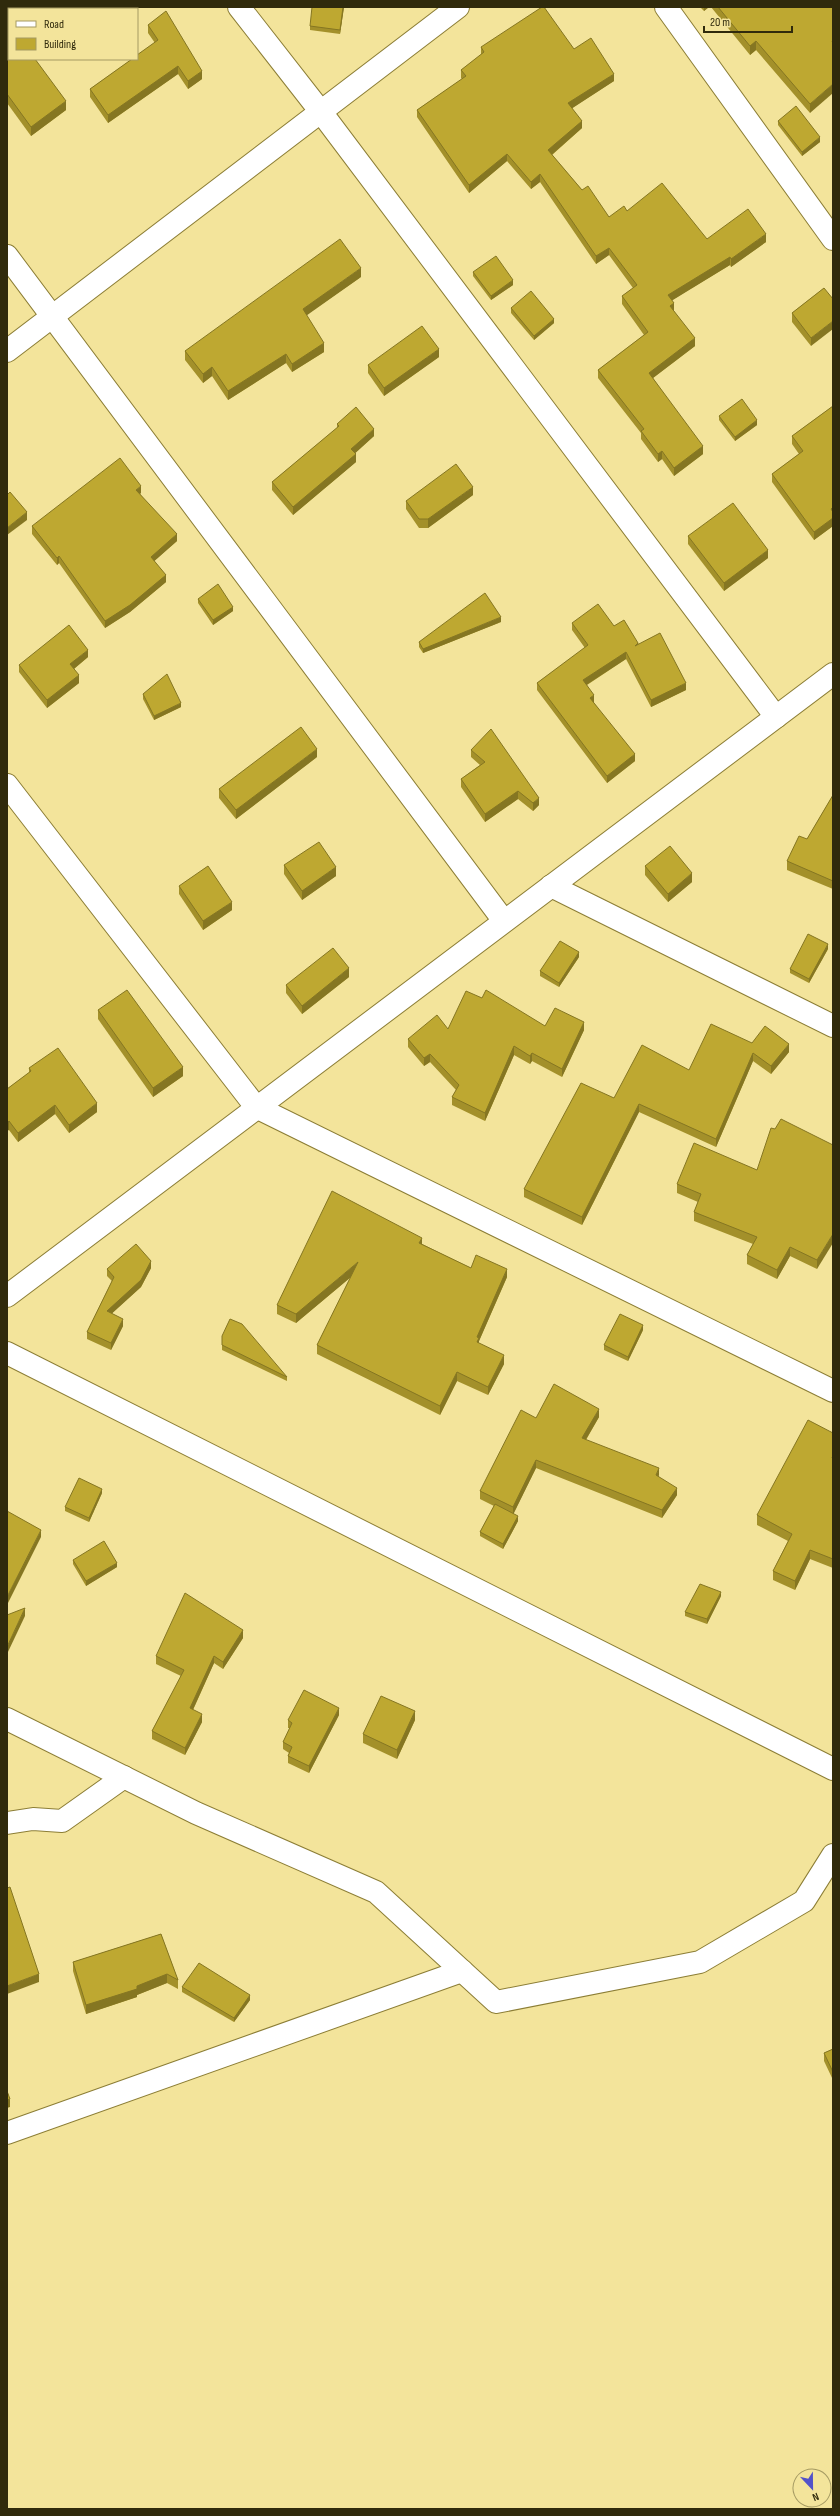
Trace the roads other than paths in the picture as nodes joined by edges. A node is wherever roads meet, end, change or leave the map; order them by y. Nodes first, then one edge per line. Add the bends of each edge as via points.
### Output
1 (239, 7) edge
2 (458, 7) edge
3 (666, 7) edge
4 (321, 112) junction
5 (833, 239) edge
6 (7, 256) edge
7 (52, 317) junction
8 (7, 351) edge
9 (833, 674) edge
10 (776, 717) junction
11 (7, 785) edge
12 (552, 886) junction
13 (504, 921) junction
14 (833, 1026) edge
15 (256, 1106) junction
16 (7, 1296) edge
17 (7, 1353) edge
18 (833, 1391) edge
19 (7, 1719) edge
20 (833, 1769) edge
21 (124, 1777) junction
22 (7, 1823) edge
23 (833, 1855) edge
24 (462, 1971) junction
25 (7, 2134) edge

1 - 4 street
2 - 4 street
3 - 5 street
4 - 7 street
4 - 10 street
6 - 7 street
7 - 8 street
7 - 13 street
9 - 10 street
10 - 12 street
11 - 15 street
12 - 13 street
12 - 14 street
13 - 15 street
15 - 16 street
15 - 18 street
17 - 20 street
19 - 21 street
21 - 22 street via 62,1821 33,1819
21 - 24 street via 376,1892
23 - 24 street via 804,1901 700,1962 496,2002
24 - 25 street

